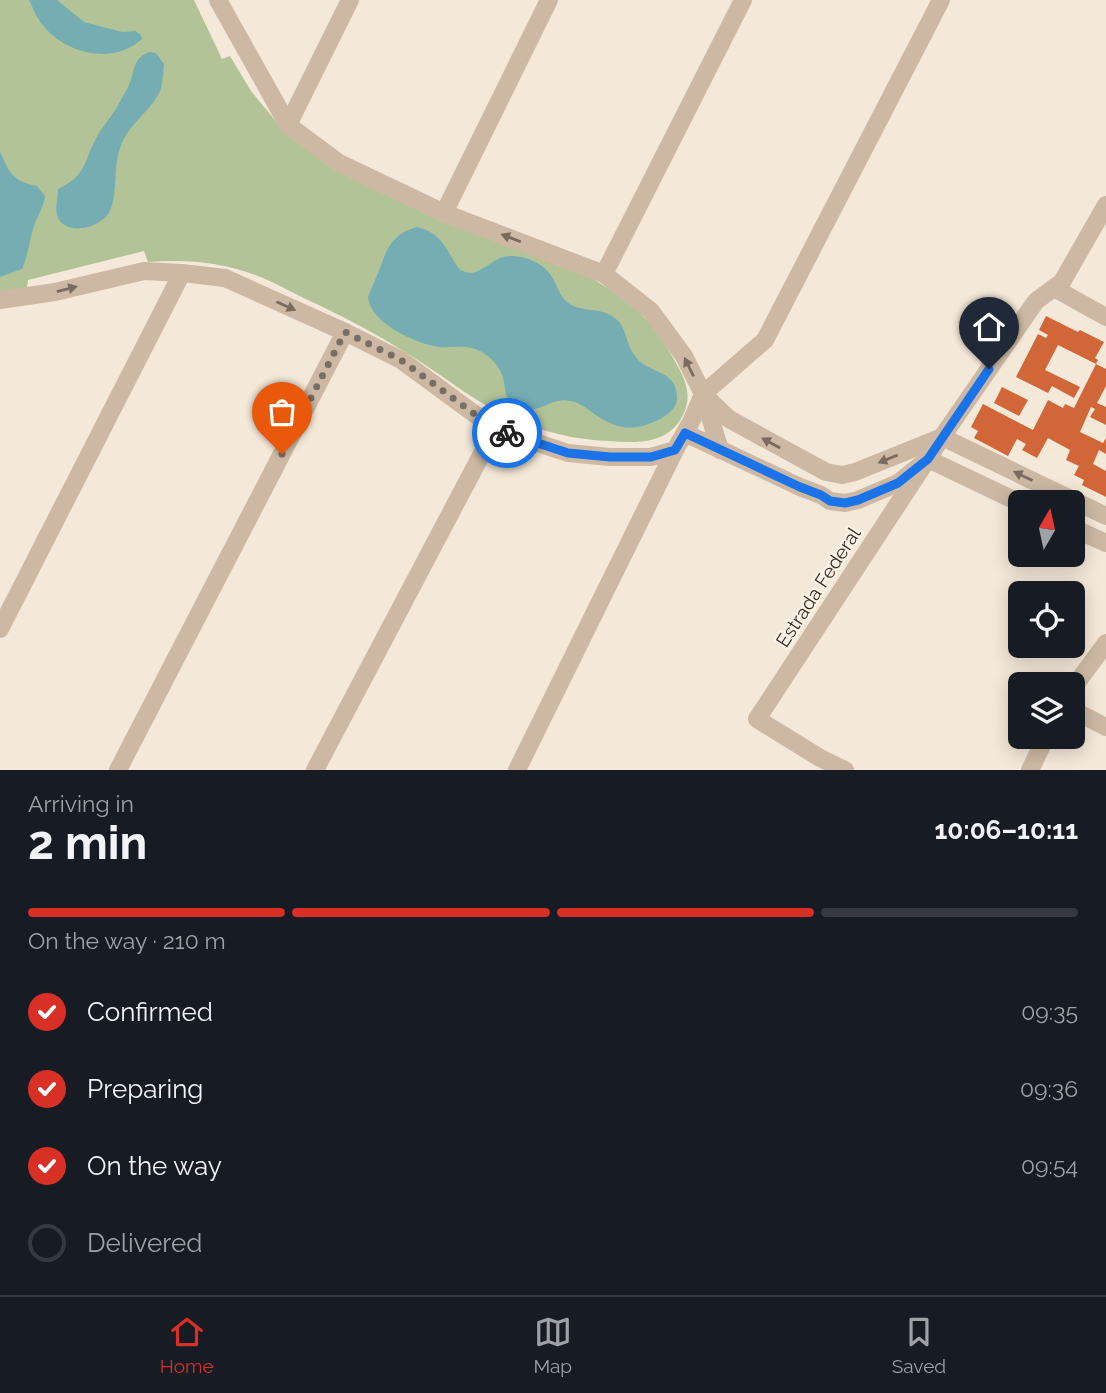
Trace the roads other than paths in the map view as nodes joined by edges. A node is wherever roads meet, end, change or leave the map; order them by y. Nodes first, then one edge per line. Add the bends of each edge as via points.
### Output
1 (218, 0) edge
2 (350, 0) edge
3 (549, 0) edge
4 (743, 0) edge
5 (941, 0) edge
6 (288, 125) junction
7 (1106, 205) edge
8 (444, 213) junction
9 (182, 273) junction
10 (604, 274) junction
11 (1054, 288) junction
12 (0, 300) edge
13 (1106, 317) edge
14 (345, 332) junction
15 (702, 394) junction
16 (495, 429) junction
17 (685, 433) junction
18 (942, 437) junction
19 (675, 450) junction
20 (720, 450) junction
21 (928, 459) junction
22 (1008, 497) edge
23 (1106, 516) edge
24 (1085, 533) edge
25 (1106, 543) edge
26 (0, 629) edge
27 (1106, 643) edge
28 (1085, 672) edge
29 (1085, 716) edge
30 (1106, 727) edge
31 (1040, 749) edge
32 (817, 764) edge
33 (118, 770) edge
34 (315, 770) edge
35 (517, 770) edge
36 (845, 770) edge
37 (1030, 770) edge

1 - 6 street
2 - 6 street
3 - 8 street
4 - 10 street
5 - 15 street via 765,340
6 - 8 street via 339,163
7 - 11 street, Estrada Federal via 1062,282
10 -> 8 street
12 -> 9 street via 144,271
9 -> 14 street via 225,278
9 - 26 street
15 -> 10 street via 684,356 651,310
11 - 13 street
11 - 18 street, Estrada Federal via 1036,300
14 - 16 street via 401,360
14 - 33 street
15 - 17 street
18 -> 15 street via 842,475 826,472 729,419
15 - 20 street
16 - 19 street via 568,453 651,457
16 - 34 street
17 - 19 street
17 - 20 street
18 - 21 street, Estrada Federal
23 -> 18 street
19 - 35 street
20 - 21 street via 830,501 845,503 898,483
21 - 22 street
21 - 32 street, Estrada Federal via 757,719
24 - 25 street
27 - 28 street
29 - 30 street
31 - 37 street
32 - 36 street

